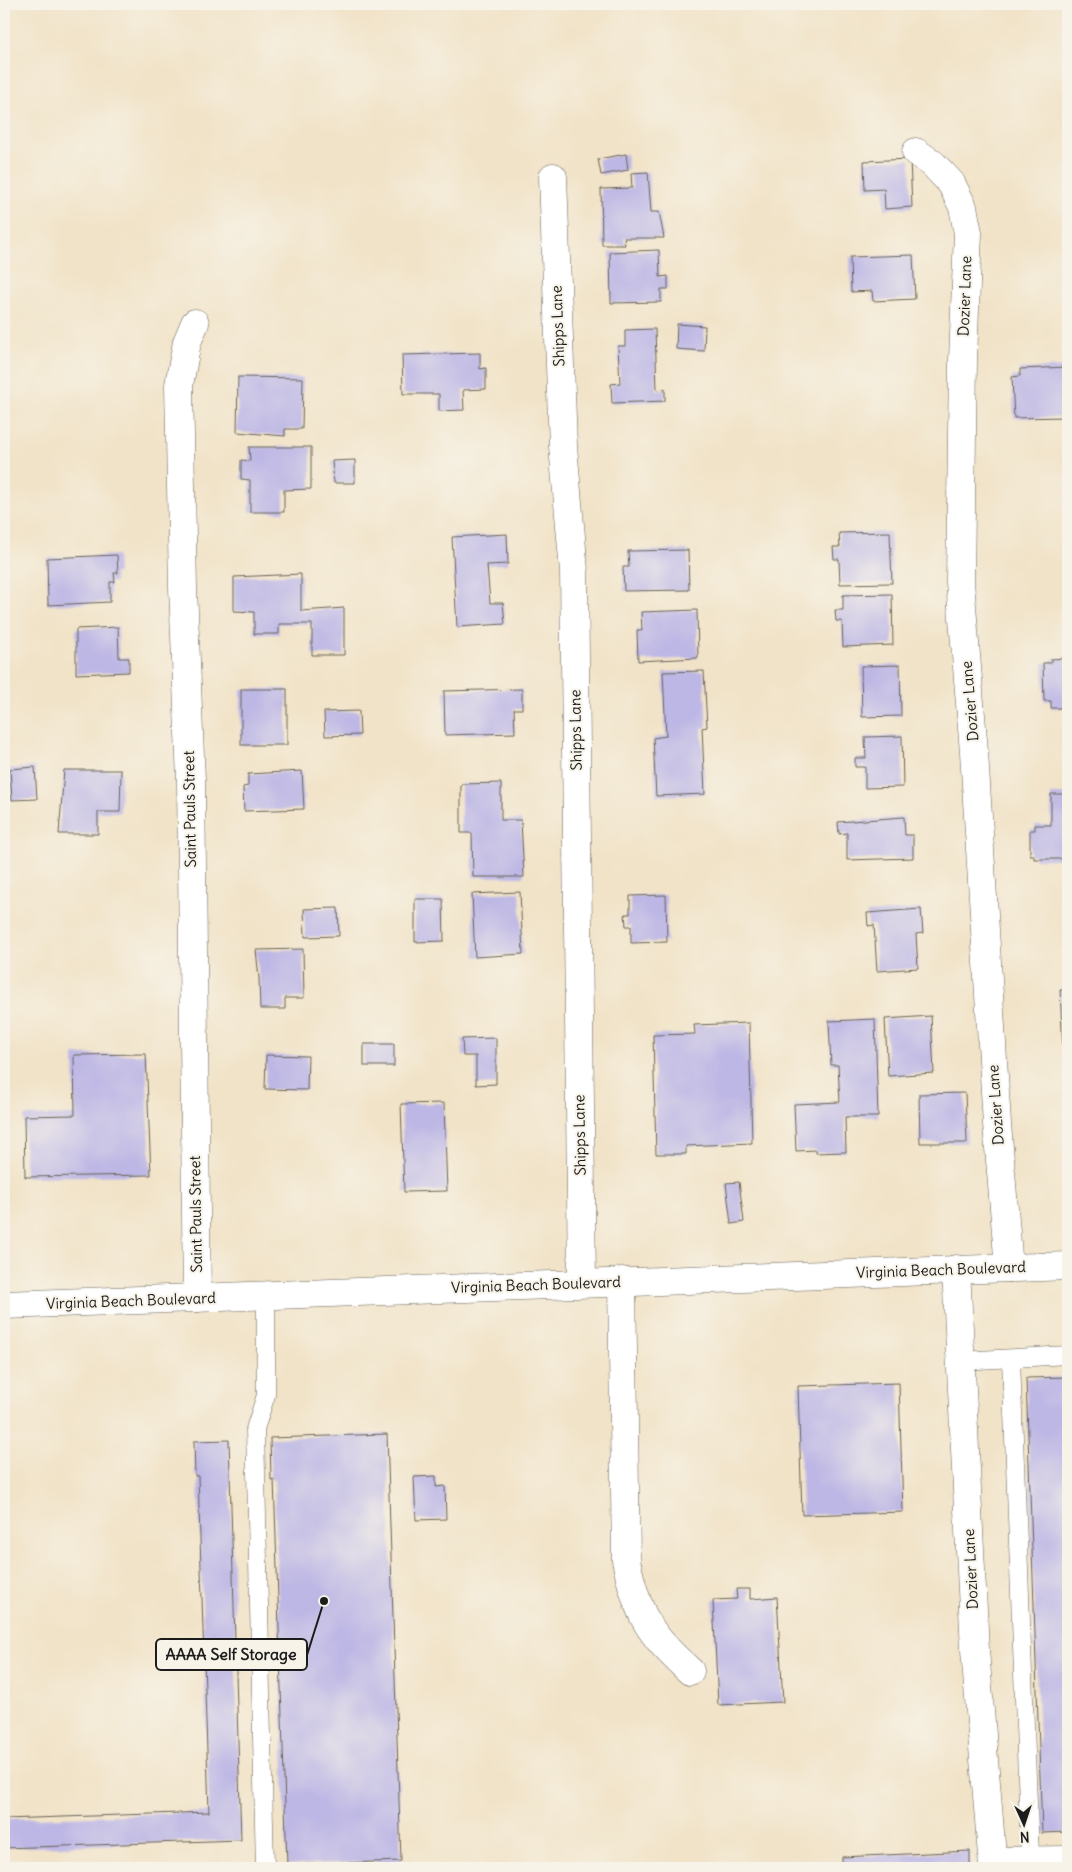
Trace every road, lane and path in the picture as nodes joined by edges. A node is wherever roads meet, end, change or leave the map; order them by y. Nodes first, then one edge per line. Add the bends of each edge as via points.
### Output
1 (916, 152) dead end
2 (553, 177) dead end
3 (196, 323) dead end
4 (1068, 1266) edge
5 (1009, 1268) junction
6 (956, 1269) junction
7 (622, 1281) junction
8 (582, 1283) junction
9 (266, 1296) junction
10 (197, 1298) junction
11 (4, 1305) edge
12 (1068, 1355) edge
13 (1011, 1358) junction
14 (960, 1361) junction
15 (690, 1671) dead end
16 (1068, 1855) edge
17 (1030, 1856) junction
18 (992, 1862) edge
19 (265, 1868) edge

1 - 5 street, Dozier Lane via 951,183 963,207 968,233 960,582
2 - 8 street, Shipps Lane via 562,446 574,572
3 - 10 street, Saint Pauls Street via 186,342 179,385 190,780
4 - 5 street, Virginia Beach Boulevard
5 - 6 street, Virginia Beach Boulevard
6 - 7 street, Virginia Beach Boulevard
6 - 14 street, Dozier Lane
7 - 8 street, Virginia Beach Boulevard
7 - 15 street via 626,1560 632,1593 646,1623 665,1650
8 - 9 street, Virginia Beach Boulevard
9 - 10 street, Virginia Beach Boulevard
9 - 19 lane via 266,1395 255,1429
10 - 11 street, Virginia Beach Boulevard
12 - 13 lane
13 - 14 lane
13 - 17 lane
14 - 18 street, Dozier Lane via 975,1650
16 - 17 lane
17 - 18 lane

